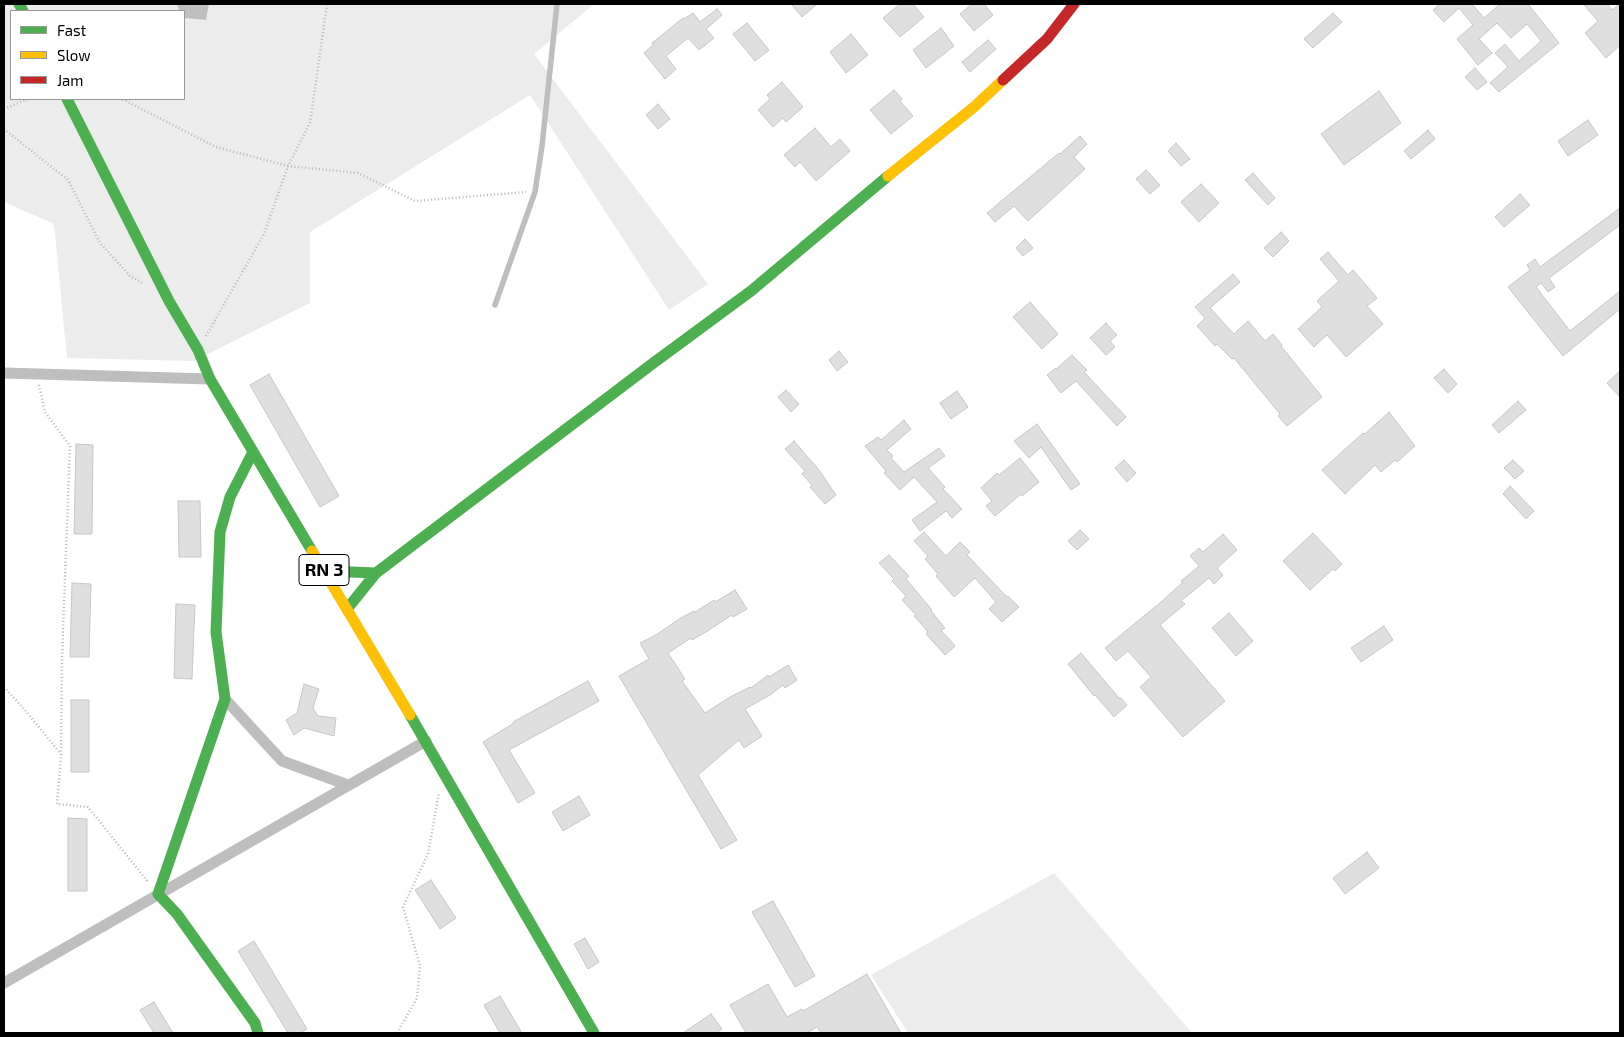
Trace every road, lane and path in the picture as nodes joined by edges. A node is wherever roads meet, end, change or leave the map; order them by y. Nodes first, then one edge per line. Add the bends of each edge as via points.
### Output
1 (327, 4) edge
2 (557, 4) edge
3 (1074, 4) edge
4 (26, 100) edge
5 (68, 100) edge
6 (122, 100) edge
7 (4, 109) edge
8 (4, 129) edge
9 (288, 166) junction
10 (535, 192) junction
11 (145, 286) dead end
12 (495, 305) dead end
13 (198, 350) junction
14 (4, 373) edge
15 (36, 374) junction
16 (210, 380) junction
17 (254, 452) junction
18 (325, 571) junction
19 (376, 573) junction
20 (347, 609) junction
21 (4, 686) edge
22 (226, 699) junction
23 (426, 741) junction
24 (61, 754) junction
25 (442, 771) junction
26 (348, 785) junction
27 (158, 894) junction
28 (4, 983) edge
29 (258, 1033) edge
30 (397, 1033) edge
31 (594, 1033) edge

1 - 9 path via 310,123
2 - 10 lane
3 - 19 street via 1046,38 974,107 751,291
4 - 7 path
5 - 13 street, RN 3 via 169,301
6 - 9 path via 216,147
8 - 11 path via 68,180 100,243 130,276
9 - 10 path via 358,173 415,200
9 - 13 path via 264,234
10 - 12 lane
13 - 16 street, RN 3
14 - 15 street
15 - 16 street
15 - 24 path via 45,412 70,446
16 - 17 street, RN 3
17 - 18 street, RN 3
17 - 22 street via 230,496 220,532 216,632
18 - 19 street
18 - 20 street, RN 3
19 - 20 street
20 - 23 street, RN 3
21 - 24 path
22 - 26 street via 282,761
22 - 27 street
23 - 25 street, RN 3
23 - 26 street
24 - 27 path via 57,804 88,807
25 - 30 path via 428,854 403,907 420,966 417,998
25 - 31 street, RN 3
26 - 27 street
27 - 28 street
27 - 29 street via 177,914 255,1023

